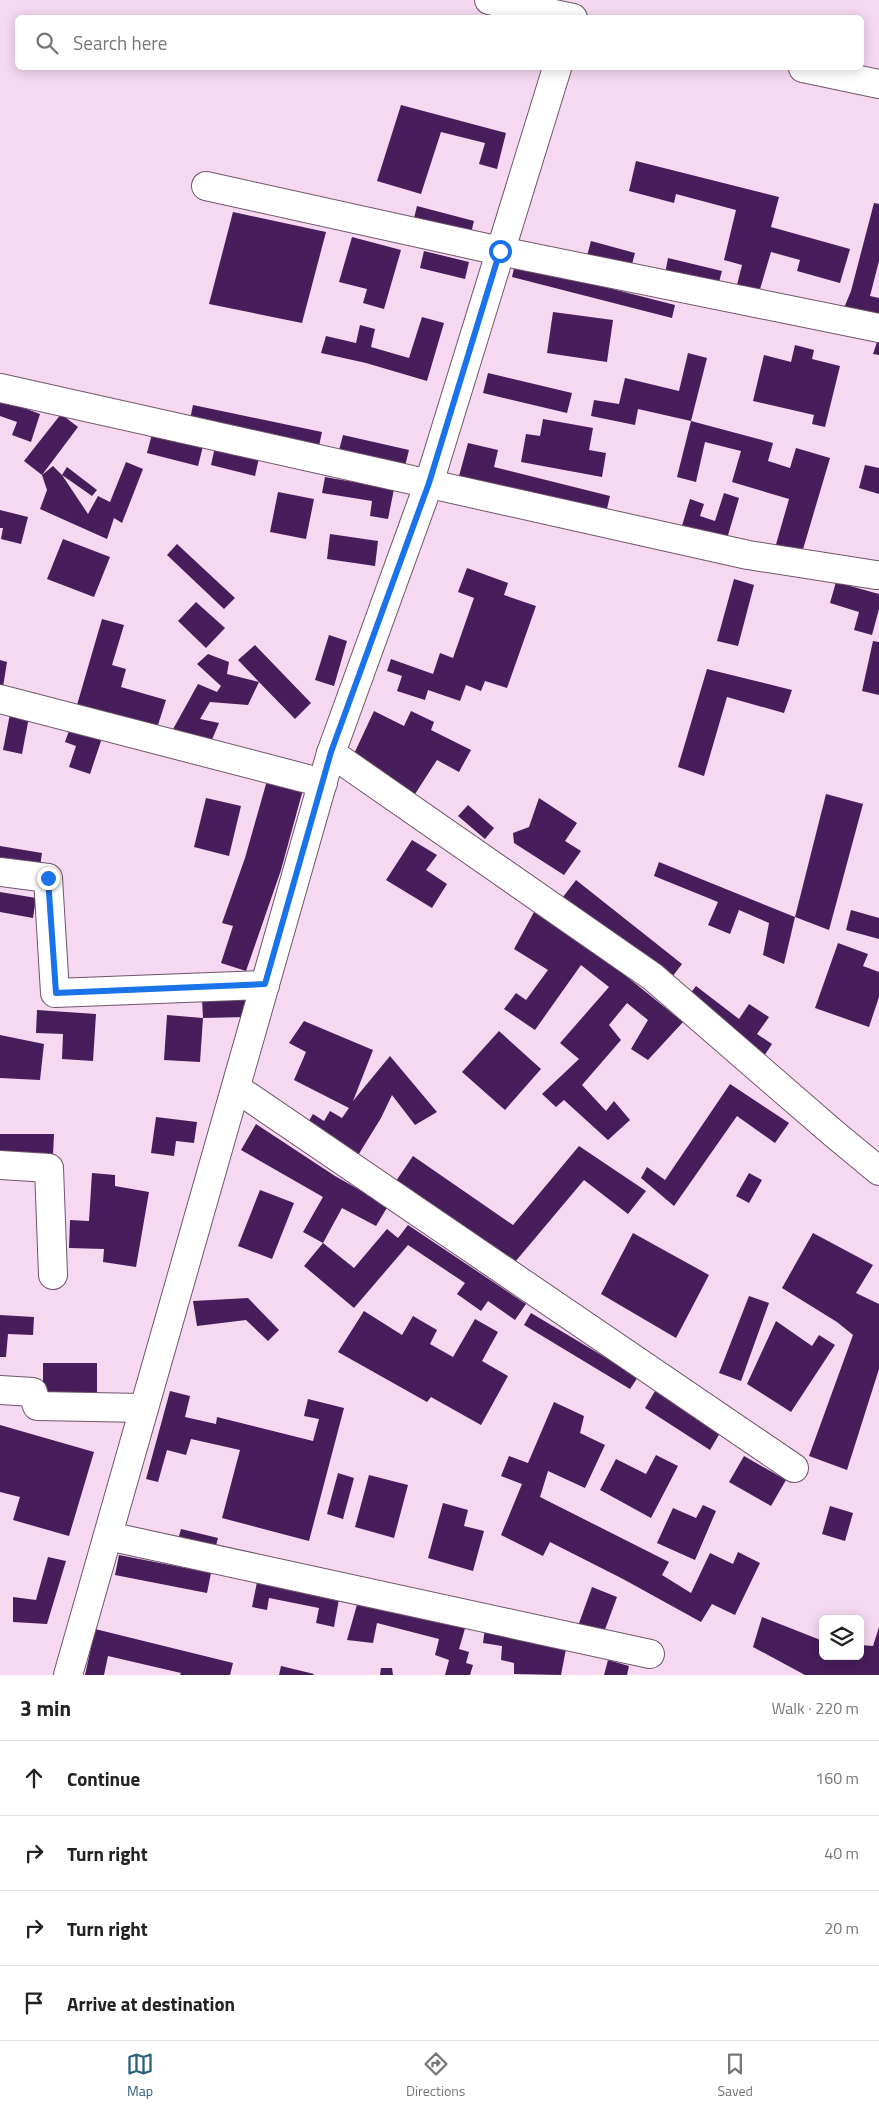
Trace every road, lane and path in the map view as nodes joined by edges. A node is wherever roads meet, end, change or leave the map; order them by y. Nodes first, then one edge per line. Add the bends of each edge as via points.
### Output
1 (489, 0) edge
2 (577, 0) edge
3 (562, 15) edge
4 (573, 15) edge
5 (555, 70) edge
6 (812, 70) edge
7 (879, 84) edge
8 (206, 186) dead end
9 (500, 251) junction
10 (879, 328) edge
11 (0, 388) edge
12 (429, 483) junction
13 (876, 575) dead end
14 (0, 699) edge
15 (331, 752) junction
16 (323, 783) junction
17 (0, 872) edge
18 (265, 984) junction
19 (236, 1088) junction
20 (0, 1165) edge
21 (879, 1171) edge
22 (53, 1275) dead end
23 (0, 1390) edge
24 (144, 1408) junction
25 (794, 1468) dead end
26 (108, 1536) junction
27 (650, 1654) dead end
28 (68, 1675) edge

1 - 3 street
2 - 4 street
5 - 9 street
6 - 7 street
8 - 9 street
9 - 10 street
9 - 12 street
11 - 12 street
12 - 13 street via 748,555
12 - 15 street
14 - 16 street
15 - 16 street
15 - 21 street via 653,977
16 - 18 street
17 - 18 street via 48,878 56,993
18 - 19 street
19 - 24 street
19 - 25 street
20 - 22 street via 49,1168
23 - 24 street via 32,1392 37,1406
24 - 26 street
26 - 27 street
26 - 28 street

